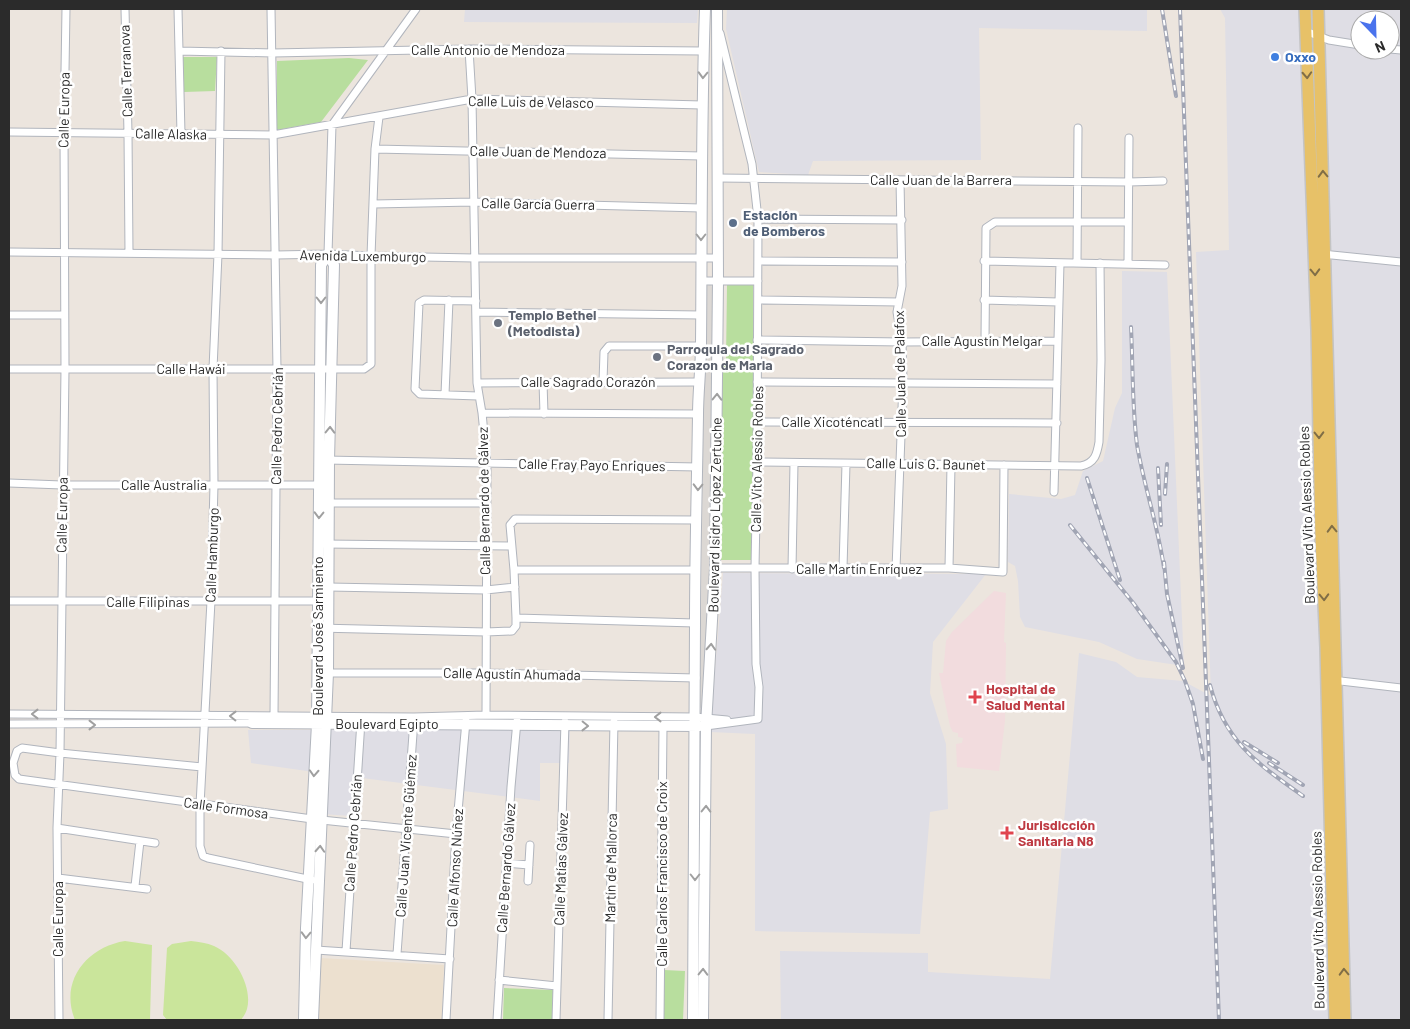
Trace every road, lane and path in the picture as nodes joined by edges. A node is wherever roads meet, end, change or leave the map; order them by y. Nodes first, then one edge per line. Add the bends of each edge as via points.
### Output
1 (66, 9) edge
2 (125, 9) edge
3 (178, 9) edge
4 (271, 9) edge
5 (416, 9) edge
6 (705, 9) edge
7 (717, 9) edge
8 (1305, 9) edge
9 (1318, 9) edge
10 (718, 23) junction
11 (1305, 31) junction
12 (1319, 37) junction
13 (1350, 44) edge
14 (469, 49) junction
15 (387, 50) junction
16 (179, 51) junction
17 (703, 51) junction
18 (221, 52) junction
19 (273, 52) junction
20 (472, 99) junction
21 (702, 105) junction
22 (379, 117) junction
23 (332, 125) junction
24 (1078, 128) dead end
25 (9, 132) edge
26 (64, 132) junction
27 (128, 133) junction
28 (181, 134) junction
29 (220, 135) junction
30 (273, 135) junction
31 (1129, 138) dead end
32 (375, 149) junction
33 (473, 150) junction
34 (702, 156) junction
35 (718, 178) junction
36 (755, 179) junction
37 (900, 180) junction
38 (1077, 181) junction
39 (1163, 181) dead end
40 (1129, 182) junction
41 (473, 202) junction
42 (374, 204) junction
43 (1318, 204) junction
44 (702, 208) junction
45 (758, 219) junction
46 (902, 220) junction
47 (1128, 222) junction
48 (1077, 223) junction
49 (9, 252) edge
50 (64, 253) junction
51 (128, 253) junction
52 (218, 254) junction
53 (328, 254) junction
54 (1320, 254) junction
55 (276, 255) junction
56 (372, 256) junction
57 (474, 258) junction
58 (718, 258) junction
59 (701, 259) junction
60 (758, 261) junction
61 (984, 261) junction
62 (902, 262) junction
63 (1100, 262) junction
64 (1401, 262) edge
65 (1060, 263) junction
66 (1077, 263) junction
67 (1128, 263) junction
68 (1165, 265) dead end
69 (701, 281) junction
70 (718, 281) junction
71 (758, 281) junction
72 (449, 300) junction
73 (758, 300) junction
74 (984, 300) junction
75 (476, 301) junction
76 (899, 302) junction
77 (1058, 302) junction
78 (477, 312) junction
79 (9, 315) edge
80 (63, 315) junction
81 (701, 315) junction
82 (757, 340) junction
83 (985, 341) junction
84 (1058, 341) junction
85 (902, 342) junction
86 (701, 346) junction
87 (9, 369) edge
88 (65, 369) junction
89 (213, 369) junction
90 (277, 369) junction
91 (326, 369) junction
92 (543, 382) junction
93 (604, 382) junction
94 (699, 382) junction
95 (757, 382) junction
96 (903, 382) junction
97 (477, 383) junction
98 (1057, 384) junction
99 (445, 394) junction
100 (478, 396) junction
101 (482, 413) junction
102 (544, 414) junction
103 (698, 414) junction
104 (758, 422) junction
105 (902, 422) junction
106 (1057, 424) junction
107 (324, 460) junction
108 (757, 462) junction
109 (794, 463) junction
110 (901, 463) junction
111 (486, 464) junction
112 (846, 464) junction
113 (951, 465) junction
114 (1004, 465) junction
115 (1055, 465) junction
116 (698, 467) junction
117 (9, 483) edge
118 (276, 484) junction
119 (62, 485) junction
120 (214, 485) junction
121 (319, 485) junction
122 (1054, 492) dead end
123 (329, 503) junction
124 (487, 503) junction
125 (697, 520) junction
126 (324, 544) junction
127 (486, 546) junction
128 (511, 546) junction
129 (715, 568) junction
130 (755, 568) junction
131 (843, 568) junction
132 (949, 568) junction
133 (792, 569) junction
134 (896, 569) junction
135 (514, 570) junction
136 (696, 570) junction
137 (329, 587) junction
138 (515, 587) junction
139 (486, 590) junction
140 (9, 601) edge
141 (211, 601) junction
142 (318, 601) junction
143 (62, 602) junction
144 (274, 602) junction
145 (516, 622) junction
146 (695, 623) junction
147 (318, 628) junction
148 (329, 629) junction
149 (486, 632) junction
150 (328, 672) junction
151 (486, 673) junction
152 (696, 678) junction
153 (1332, 680) junction
154 (1401, 688) edge
155 (9, 714) edge
156 (60, 714) junction
157 (486, 715) junction
158 (206, 716) junction
159 (274, 716) junction
160 (758, 719) joint
161 (322, 720) junction
162 (361, 720) junction
163 (414, 720) junction
164 (466, 720) junction
165 (518, 720) junction
166 (565, 721) junction
167 (614, 721) junction
168 (706, 721) junction
169 (695, 722) junction
170 (252, 723) joint
171 (9, 724) edge
172 (60, 724) junction
173 (205, 724) junction
174 (663, 727) junction
175 (60, 753) junction
176 (11, 763) edge
177 (202, 767) junction
178 (59, 785) junction
179 (200, 805) junction
180 (317, 820) junction
181 (354, 824) junction
182 (57, 828) junction
183 (406, 829) junction
184 (456, 834) junction
185 (140, 841) junction
186 (155, 842) dead end
187 (530, 845) dead end
188 (506, 863) junction
189 (528, 865) junction
190 (58, 878) junction
191 (314, 880) junction
192 (528, 881) dead end
193 (135, 886) junction
194 (147, 888) dead end
195 (316, 950) junction
196 (346, 951) junction
197 (397, 954) junction
198 (450, 959) junction
199 (499, 980) junction
200 (557, 986) junction
201 (59, 1020) edge
202 (304, 1020) edge
203 (313, 1020) edge
204 (446, 1020) edge
205 (498, 1020) edge
206 (556, 1020) edge
207 (608, 1020) edge
208 (660, 1020) edge
209 (693, 1020) edge
210 (703, 1020) edge
211 (1335, 1020) edge
212 (1345, 1020) edge

1 - 26 street, Calle Europa
2 - 27 street, Calle Terranova
3 - 16 street
4 - 19 street, Calle Pedro Cebrián
5 - 15 street
6 - 17 main road, Boulevard Isidro López Zertuche
7 - 10 main road, Boulevard Isidro López Zertuche
8 - 11 main road, Boulevard Vito Alessio Robles
9 - 12 main road, Boulevard Vito Alessio Robles
10 - 35 main road, Boulevard Isidro López Zertuche
10 - 36 street, Calle Vito Alessio Robles
11 - 12 street
11 -> 43 main road, Boulevard Vito Alessio Robles
12 - 13 street
43 -> 12 main road, Boulevard Vito Alessio Robles
14 - 15 street, Calle Antonio de Mendoza
14 - 17 street, Calle Antonio de Mendoza
14 - 20 street, Calle Bernardo de Gálvez
15 - 19 street, Calle Antonio de Mendoza
15 - 23 street
16 - 18 street, Calle Antonio de Mendoza
16 - 28 street
17 -> 21 main road, Boulevard Isidro López Zertuche
18 - 19 street, Calle Antonio de Mendoza
18 - 29 street, Calle Hamburgo
19 - 30 street, Calle Pedro Cebrián
20 - 21 street, Calle Luis de Velasco
20 - 22 street, Calle Luis de Velasco
20 - 33 street, Calle Bernardo de Gálvez
21 - 34 main road, Boulevard Isidro López Zertuche
22 - 23 street, Calle Luis de Velasco
22 - 32 street
23 - 30 street, Calle Alaska
23 - 53 street, Boulevard José Sarmiento
24 - 38 street
25 - 26 street, Calle Alaska
26 - 27 street, Calle Alaska
26 - 50 street, Calle Europa
27 - 28 street, Calle Alaska
27 - 51 street, Calle Terranova
28 - 29 street, Calle Alaska
29 - 30 street, Calle Alaska
29 - 52 street, Calle Hamburgo
30 - 55 street, Calle Pedro Cebrián
31 - 40 street
32 - 33 street, Calle Juan de Mendoza
32 - 42 street
33 - 34 street, Calle Juan de Mendoza
33 - 41 street, Calle Bernardo de Gálvez
34 - 44 main road, Boulevard Isidro López Zertuche
35 - 36 street, Calle Juan de la Barrera
35 - 58 main road, Boulevard Isidro López Zertuche
36 - 37 street, Calle Juan de la Barrera
36 - 45 street, Calle Vito Alessio Robles
37 - 38 street, Calle Juan de la Barrera
37 - 46 street, Calle Juan de Palafox
38 - 40 street, Calle Juan de la Barrera
38 - 48 street
39 - 40 street, Calle Juan de la Barrera
40 - 47 street
41 - 42 street, Calle García Guerra
41 - 44 street, Calle García Guerra
41 - 57 street, Calle Bernardo de Gálvez
42 - 56 street
43 - 54 main road, Boulevard Vito Alessio Robles
44 -> 59 main road, Boulevard Isidro López Zertuche
45 - 46 street
45 - 60 street, Calle Vito Alessio Robles
46 - 62 street, Calle Juan de Palafox
47 - 48 street
47 - 67 street
48 - 61 street via 995,222 986,228
48 - 66 street
49 - 50 street, Avenida Luxemburgo
50 - 51 street, Avenida Luxemburgo
50 - 80 street, Calle Europa
51 - 52 street, Avenida Luxemburgo
52 - 55 street, Avenida Luxemburgo
52 - 89 street, Calle Hamburgo
53 - 55 street, Avenida Luxemburgo
53 - 56 street, Avenida Luxemburgo
53 - 91 main road, Boulevard José Sarmiento via 334,265
54 - 64 street
54 - 153 main road, Boulevard Vito Alessio Robles
55 - 90 street, Calle Pedro Cebrián
56 - 57 street, Avenida Luxemburgo
56 - 91 street, Calle Hawái via 371,364 364,369
57 - 59 street, Avenida Luxemburgo
57 - 75 street, Calle Bernardo de Gálvez
58 - 59 street, Avenida Luxemburgo
58 - 70 main road, Boulevard Isidro López Zertuche
59 - 69 main road, Boulevard Isidro López Zertuche
60 - 62 street
60 - 71 street, Calle Vito Alessio Robles
61 - 65 street
61 - 74 street
62 - 76 street, Calle Juan de Palafox
63 - 66 street
63 - 67 street
63 - 115 street, Calle Luis G. Baunet via 1098,453 1092,461 1081,466
65 - 66 street
65 - 77 street
67 - 68 street
69 - 70 street
69 - 81 main road, Boulevard Isidro López Zertuche
70 - 71 street
129 -> 70 main road, Boulevard Isidro López Zertuche
71 - 73 street, Calle Vito Alessio Robles
72 - 75 street
72 - 99 street
72 - 99 street via 424,300 418,304 415,390 420,394
73 - 76 street
73 - 82 street, Calle Vito Alessio Robles
74 - 77 street
74 - 83 street
75 - 78 street, Calle Bernardo de Gálvez
76 - 85 street, Calle Juan de Palafox via 897,312
77 - 84 street
78 - 81 street
78 - 97 street, Calle Bernardo de Gálvez
79 - 80 street
80 - 88 street, Calle Europa
81 - 86 main road, Boulevard Isidro López Zertuche
82 - 85 street, Calle Agustín Melgar
82 - 95 street, Calle Vito Alessio Robles
83 - 84 street, Calle Agustín Melgar
83 - 85 street, Calle Agustín Melgar
84 - 98 street
85 - 96 street, Calle Juan de Palafox
86 - 93 street via 608,346 604,352
86 - 94 main road, Boulevard Isidro López Zertuche
87 - 88 street, Calle Hawái
88 - 89 street, Calle Hawái
88 - 119 street, Calle Europa
89 - 90 street, Calle Hawái
89 - 120 street, Calle Hamburgo
90 - 91 street, Calle Hawái
90 - 118 street, Calle Pedro Cebrián
91 - 107 main road, Boulevard José Sarmiento
92 - 93 street, Calle Sagrado Corazón
92 - 97 street, Calle Sagrado Corazón
92 - 102 street
93 - 94 street, Calle Sagrado Corazón
94 - 103 main road, Boulevard Isidro López Zertuche
95 - 96 street
95 - 104 street, Calle Vito Alessio Robles
96 - 98 street
96 - 105 street, Calle Juan de Palafox
97 - 100 street, Calle Bernardo de Gálvez
98 - 106 street
99 - 100 street
100 - 101 street, Calle Bernardo de Gálvez
101 - 102 street
101 - 111 street, Calle Bernardo de Gálvez
102 - 103 street
103 - 116 main road, Boulevard Isidro López Zertuche
104 - 105 street, Calle Xicoténcatl
104 - 108 street, Calle Vito Alessio Robles
105 - 106 street, Calle Xicoténcatl
105 - 110 street, Calle Juan de Palafox
106 - 115 street
107 - 111 street, Calle Fray Payo Enriques
107 - 121 main road, Boulevard José Sarmiento
107 - 123 main road, Boulevard José Sarmiento
108 - 109 street, Calle Luis G. Baunet
108 - 130 street, Calle Vito Alessio Robles
109 - 112 street, Calle Luis G. Baunet
109 - 133 street
110 - 112 street, Calle Luis G. Baunet
110 - 113 street, Calle Luis G. Baunet
110 - 134 street, Calle Juan de Palafox
111 - 116 street, Calle Fray Payo Enriques
111 - 124 street, Calle Bernardo de Gálvez
112 - 131 street
113 - 114 street, Calle Luis G. Baunet
113 - 132 street
114 - 115 street, Calle Luis G. Baunet
114 - 132 street, Calle Martín Enríquez via 1003,572
115 - 122 street
116 -> 125 main road, Boulevard Isidro López Zertuche
117 - 119 street, Calle Australia
118 - 120 street, Calle Australia
118 - 121 street, Calle Australia
118 - 144 street, Calle Pedro Cebrián
119 - 120 street, Calle Australia
119 - 143 street, Calle Europa
120 - 141 street, Calle Hamburgo
121 -> 126 main road, Boulevard José Sarmiento
123 - 124 street
123 - 126 main road, Boulevard José Sarmiento
124 - 127 street, Calle Bernardo de Gálvez
125 - 128 street via 515,518 510,525
125 - 136 main road, Boulevard Isidro López Zertuche
126 - 127 street
126 - 137 main road, Boulevard José Sarmiento
126 - 142 main road, Boulevard José Sarmiento
127 - 128 street
127 - 139 street, Calle Bernardo de Gálvez
128 - 135 street
129 - 130 street, Calle Martín Enríquez
168 -> 129 main road, Boulevard Isidro López Zertuche
130 - 133 street, Calle Martín Enríquez
130 - 160 street, Calle Vito Alessio Robles
131 - 133 street, Calle Martín Enríquez
131 - 134 street, Calle Martín Enríquez
132 - 134 street, Calle Martín Enríquez
135 - 136 street
135 - 138 street
136 - 146 main road, Boulevard Isidro López Zertuche
137 - 139 street
137 - 148 main road, Boulevard José Sarmiento
138 - 139 street
138 - 145 street
139 - 149 street, Calle Bernardo de Gálvez
140 - 143 street, Calle Filipinas
141 - 143 street, Calle Filipinas
141 - 144 street, Calle Filipinas
141 - 158 street, Calle Hamburgo
142 - 144 street, Calle Filipinas
142 - 147 main road, Boulevard José Sarmiento
143 - 156 street, Calle Europa
144 - 159 street, Calle Pedro Cebrián
145 - 146 street
145 - 149 street via 512,630
146 - 152 main road, Boulevard Isidro López Zertuche
147 - 148 street
147 - 161 main road, Boulevard José Sarmiento
148 - 149 street
148 - 150 main road, Boulevard José Sarmiento
149 - 151 street, Calle Bernardo de Gálvez
150 - 151 street, Calle Agustín Ahumada
150 - 161 main road, Boulevard José Sarmiento
151 - 152 street, Calle Agustín Ahumada
151 - 157 street, Calle Bernardo de Gálvez
152 - 169 main road, Boulevard Isidro López Zertuche
153 - 154 street
153 - 211 main road, Boulevard Vito Alessio Robles
212 -> 153 main road, Boulevard Vito Alessio Robles
156 -> 155 street, Boulevard Egipto
156 - 158 street, Boulevard Egipto
156 - 172 street, Calle Europa
157 - 164 street, Boulevard Egipto
157 - 165 street, Boulevard Egipto
159 -> 158 street, Boulevard Egipto
158 - 173 street, Calle Hamburgo
159 - 161 street, Boulevard Egipto
160 - 168 street, Boulevard Egipto
161 - 162 main road, Boulevard Egipto
161 - 170 main road, Boulevard Egipto
161 - 180 main road, Boulevard José Sarmiento
162 - 163 main road, Boulevard Egipto
162 - 181 street, Calle Pedro Cebrián
163 - 164 main road, Boulevard Egipto
163 - 183 street, Calle Juan Vicente Güémez
164 - 165 main road, Boulevard Egipto
164 - 184 street, Calle Alfonso Núñez
165 - 166 main road, Boulevard Egipto
165 - 188 street, Calle Bernardo Gálvez
166 - 167 main road, Boulevard Egipto
166 - 200 street, Calle Matías Gálvez
169 -> 167 street, Boulevard Egipto
167 - 174 main road, Boulevard Egipto
167 - 207 street, Martín de Mallorca
168 - 169 main road, Boulevard Egipto
210 -> 168 main road, Boulevard Isidro López Zertuche
169 - 174 main road, Boulevard Egipto
169 -> 209 main road, Boulevard Isidro López Zertuche
170 - 173 street, Boulevard Egipto
171 - 172 street, Boulevard Egipto
172 -> 173 street, Boulevard Egipto
172 - 175 street, Calle Europa
173 - 177 street, Calle Hamburgo
174 - 208 street, Calle Carlos Francisco de Croix
175 - 176 street via 22,748
175 - 177 street
175 - 178 street, Calle Europa
176 - 178 street, Calle Formosa via 19,779
177 - 179 street, Calle Hamburgo
178 - 179 street, Calle Formosa
178 - 182 street, Calle Europa
179 - 180 street, Calle Formosa
179 - 191 street, Calle Hamburgo via 203,856
180 - 181 street, Calle Formosa
180 - 191 main road, Boulevard José Sarmiento
181 - 183 street, Calle Formosa
181 - 196 street, Calle Pedro Cebrián
182 - 185 street
182 - 190 street, Calle Europa
183 - 184 street, Calle Formosa
183 - 197 street, Calle Juan Vicente Güémez
184 - 198 street, Calle Alfonso Núñez
185 - 186 street
185 - 193 street
187 - 189 street
188 - 189 street
188 - 199 street, Calle Bernardo Gálvez
189 - 192 street
190 - 193 street
190 - 201 street, Calle Europa
191 - 195 main road, Boulevard José Sarmiento
191 -> 202 main road, Boulevard José Sarmiento via 305,967
193 - 194 street
195 - 196 street
195 - 203 main road, Boulevard José Sarmiento
196 - 197 street
197 - 198 street
198 - 204 street, Calle Alfonso Núñez
199 - 200 street
199 - 205 street, Calle Bernardo Gálvez
200 - 206 street, Calle Matías Gálvez

